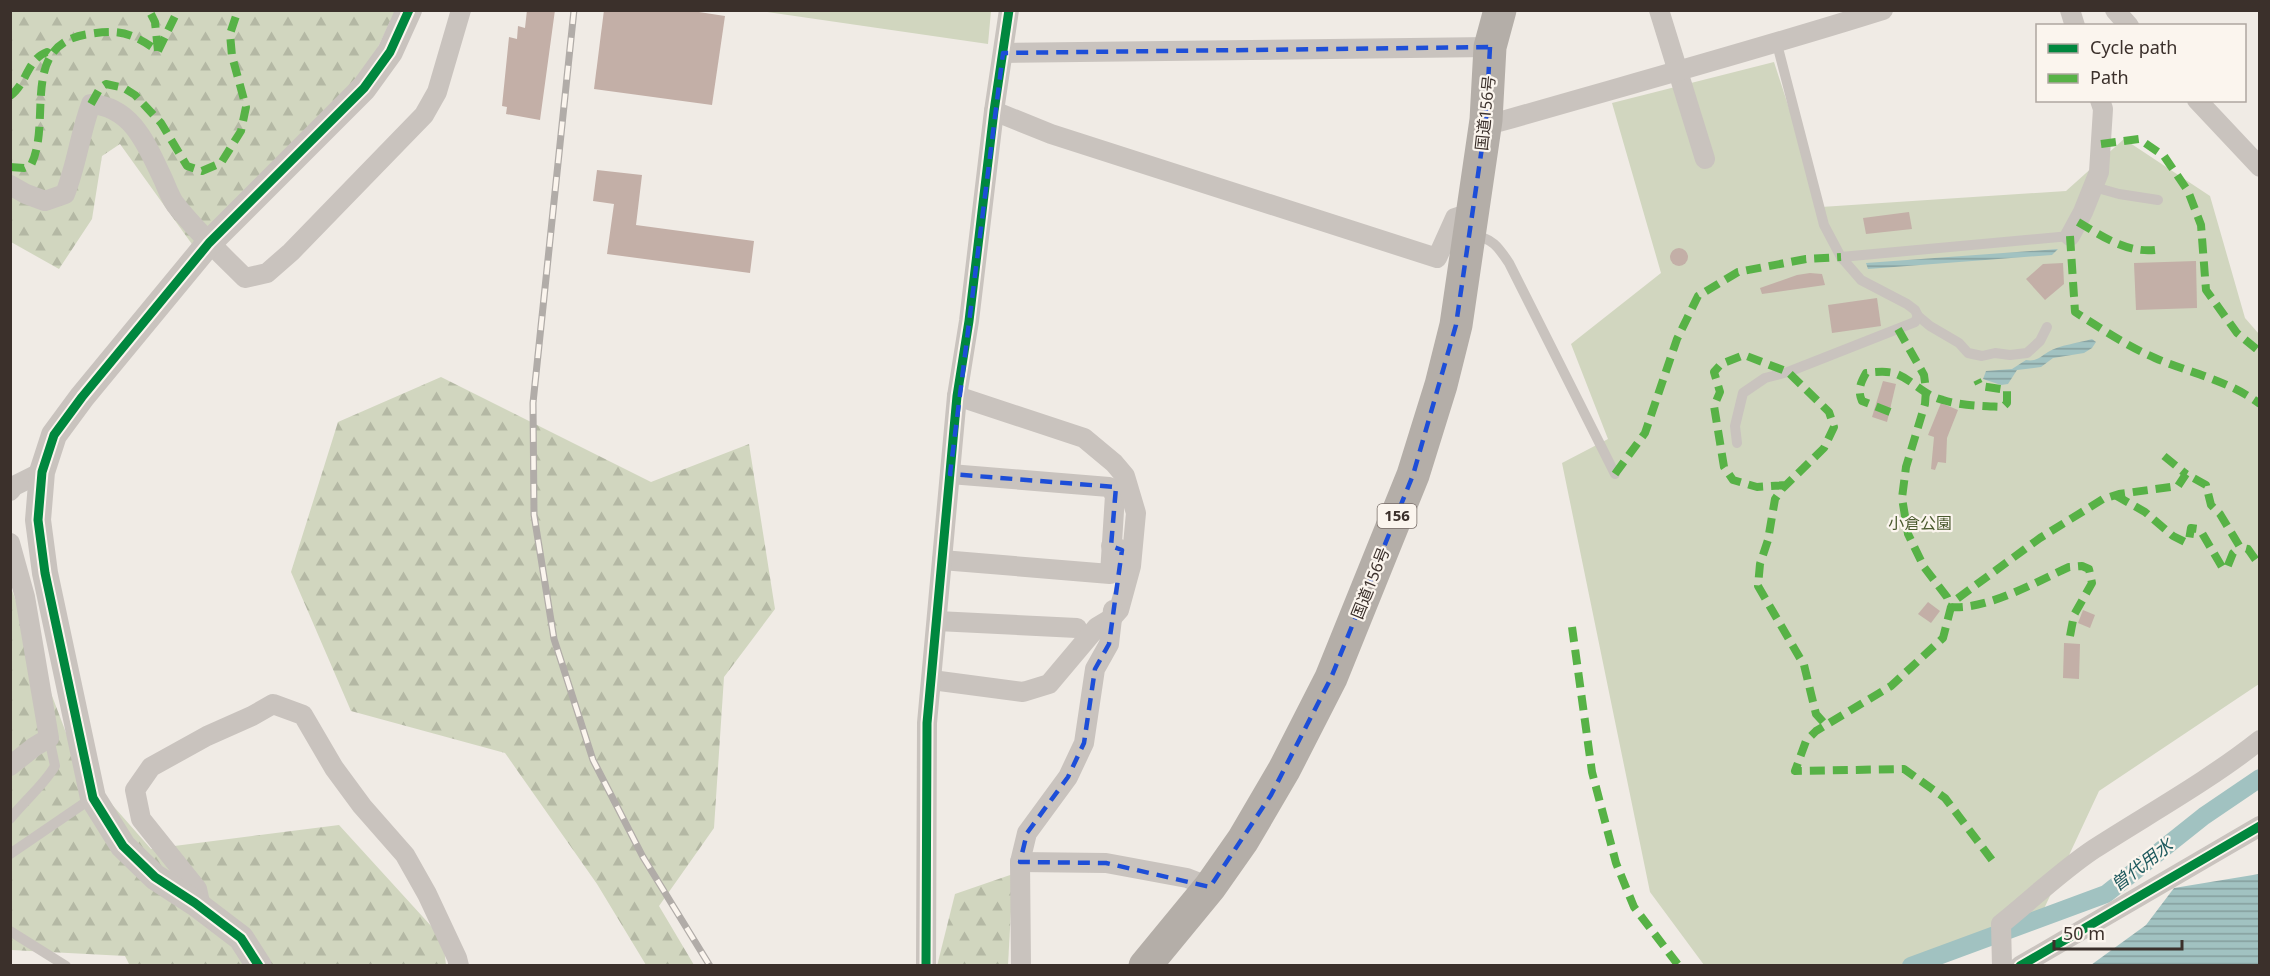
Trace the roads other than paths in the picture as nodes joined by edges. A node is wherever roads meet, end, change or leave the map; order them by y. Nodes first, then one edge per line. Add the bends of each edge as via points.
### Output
1 (409, 10) edge
2 (460, 10) edge
3 (1009, 10) edge
4 (1500, 10) edge
5 (1659, 10) edge
6 (1883, 10) edge
7 (2115, 10) edge
8 (2126, 24) edge
9 (1777, 44) junction
10 (1490, 47) junction
11 (1003, 53) junction
12 (1678, 69) junction
13 (2101, 102) edge
14 (2199, 102) edge
15 (994, 111) junction
16 (1485, 120) junction
17 (1705, 159) dead end
18 (2259, 168) edge
19 (10, 185) edge
20 (2094, 187) junction
21 (2158, 200) dead end
22 (1471, 224) junction
23 (2070, 236) joint
24 (209, 243) junction
25 (1841, 257) junction
26 (1918, 316) junction
27 (2047, 327) dead end
28 (957, 396) junction
29 (1737, 443) dead end
30 (42, 472) junction
31 (950, 474) junction
32 (1615, 474) dead end
33 (10, 491) edge
34 (10, 543) edge
35 (1111, 546) junction
36 (942, 560) junction
37 (1112, 618) junction
38 (937, 621) junction
39 (1077, 628) dead end
40 (932, 680) junction
41 (49, 738) junction
42 (2259, 740) edge
43 (10, 766) edge
44 (93, 798) junction
45 (10, 819) edge
46 (2259, 826) edge
47 (10, 854) edge
48 (1020, 862) junction
49 (1210, 886) junction
50 (201, 907) junction
51 (10, 931) edge
52 (66, 966) edge
53 (258, 966) edge
54 (459, 966) edge
55 (927, 966) edge
56 (1021, 966) edge
57 (1145, 966) edge
58 (2002, 966) edge
59 (2020, 966) edge

1 - 24 street via 390,52 364,88
2 - 24 street via 437,92 424,115 291,252 267,273 245,278
3 - 11 street
4 - 10 highway, 国道156号 / 156
5 - 12 street
6 - 9 street
7 - 8 street
9 - 12 street
9 - 25 lane via 1824,225
10 - 11 street
10 - 16 highway, 国道156号 / 156
11 - 15 street
12 - 16 street via 1498,123
12 - 17 street
13 - 20 street via 2100,172
14 - 18 street
15 - 22 street via 1437,258 1455,218
15 - 28 street
16 - 22 highway, 国道156号 / 156
19 - 24 street via 45,201 65,194 91,104 104,105 123,115 137,129 173,202
20 - 21 lane
20 - 23 street
22 - 32 lane via 1498,246 1509,263
22 - 49 highway, 国道156号 / 156 via 1456,325 1413,475 1331,678 1271,795
23 - 25 lane
24 - 30 street via 54,435
25 - 26 lane via 1861,280 1907,304
26 - 27 lane via 1968,353 1982,356 2027,353
26 - 29 lane via 1915,322 1765,378 1743,393 1735,426
28 - 31 street
28 - 37 street via 1084,438 1125,476 1137,513 1131,566 1119,610
30 - 33 street
30 - 44 street via 38,520 45,573
31 - 35 street via 1109,487 1115,495
31 - 36 street
34 - 41 street via 25,597
35 - 36 street via 1110,574
35 - 37 street via 1122,550
36 - 38 street
37 - 40 street via 1097,627 1049,684 1023,692
37 - 48 street via 1108,644 1095,669 1084,743 1068,777 1027,833
38 - 39 street
38 - 40 street
40 - 55 street via 927,723
41 - 43 street
41 - 45 lane via 55,766
42 - 58 street via 2093,850 2001,924
44 - 47 lane
44 - 50 street via 123,846 155,877
46 - 59 street
48 - 49 street via 1106,863
48 - 56 street
49 - 57 highway, 国道156号 / 156
50 - 53 street via 241,938
50 - 54 street via 197,889 141,819 135,790 151,767 273,704 303,715 334,768 405,855
51 - 52 lane

